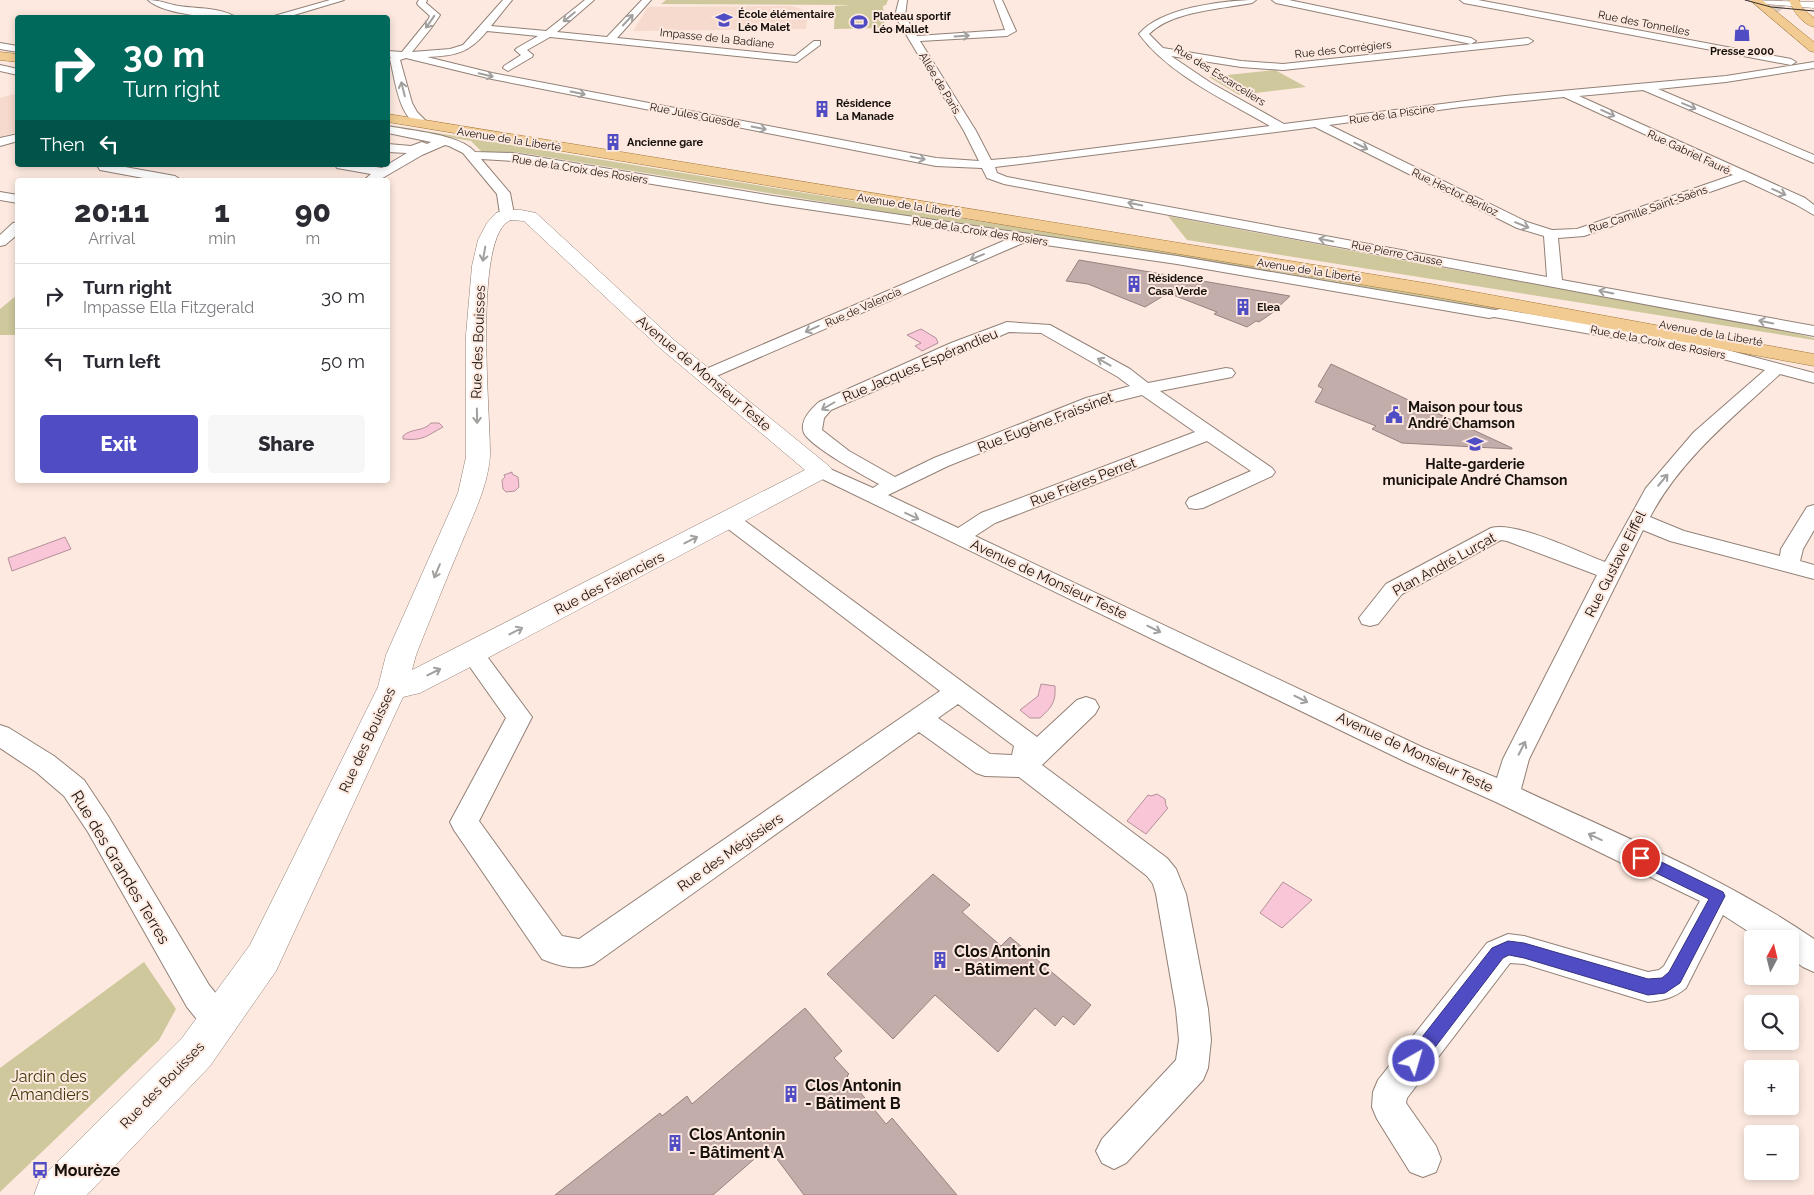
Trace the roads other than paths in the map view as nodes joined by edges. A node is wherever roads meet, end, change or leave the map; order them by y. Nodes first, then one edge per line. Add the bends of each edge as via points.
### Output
1 (171, 0) edge
2 (340, 0) edge
3 (423, 0) edge
4 (508, 0) edge
5 (590, 0) edge
6 (647, 0) edge
7 (903, 0) edge
8 (998, 0) edge
9 (1252, 0) edge
10 (1276, 0) edge
11 (1464, 0) edge
12 (1754, 0) edge
13 (154, 1) edge
14 (1795, 1) edge
15 (1814, 3) edge
16 (300, 10) junction
17 (1784, 11) tunnel mouth
18 (226, 15) edge
19 (282, 15) edge
20 (314, 15) edge
21 (1814, 24) edge
22 (484, 28) junction
23 (549, 34) junction
24 (1814, 35) edge
25 (914, 39) junction
26 (610, 40) junction
27 (1528, 41) dead end
28 (817, 43) dead end
29 (395, 44) dead end
30 (1492, 45) junction
31 (1814, 48) edge
32 (407, 50) junction
33 (1160, 52) junction
34 (6, 54) edge
35 (390, 54) edge
36 (468, 60) dead end
37 (1814, 65) edge
38 (1795, 66) junction
39 (0, 68) edge
40 (15, 68) edge
41 (456, 68) junction
42 (508, 68) dead end
43 (15, 70) edge
44 (15, 71) edge
45 (1814, 71) edge
46 (0, 77) edge
47 (1644, 86) junction
48 (1564, 93) junction
49 (390, 118) edge
50 (424, 124) junction
51 (1317, 124) junction
52 (1283, 129) junction
53 (390, 130) edge
54 (15, 138) edge
55 (440, 140) junction
56 (0, 142) edge
57 (390, 148) edge
58 (471, 156) junction
59 (1814, 159) edge
60 (986, 164) junction
61 (104, 167) dead end
62 (353, 167) edge
63 (383, 172) junction
64 (1743, 176) junction
65 (164, 178) edge
66 (373, 178) edge
67 (0, 196) edge
68 (15, 198) edge
69 (1814, 211) edge
70 (507, 214) junction
71 (15, 229) edge
72 (1551, 234) junction
73 (1022, 238) junction
74 (0, 242) edge
75 (1555, 282) junction
76 (1431, 290) junction
77 (1814, 331) edge
78 (1713, 340) junction
79 (1814, 350) edge
80 (1814, 360) edge
81 (1763, 362) junction
82 (1814, 368) edge
83 (1226, 373) dead end
84 (705, 376) junction
85 (1814, 378) edge
86 (1144, 389) junction
87 (1210, 433) junction
88 (821, 471) junction
89 (893, 484) junction
90 (872, 496) junction
91 (1196, 503) dead end
92 (1814, 512) edge
93 (730, 520) junction
94 (1637, 520) junction
95 (959, 538) junction
96 (1788, 565) junction
97 (1610, 572) junction
98 (1814, 572) edge
99 (1370, 618) dead end
100 (472, 653) junction
101 (393, 687) junction
102 (958, 691) junction
103 (1086, 707) dead end
104 (920, 718) junction
105 (0, 735) edge
106 (1024, 766) junction
107 (1506, 794) junction
108 (1718, 896) junction
109 (1773, 930) edge
110 (1799, 947) edge
111 (1814, 957) edge
112 (219, 1022) junction
113 (1114, 1151) dead end
114 (1423, 1159) dead end
115 (56, 1195) edge

1 - 13 street
2 - 16 street
3 -> 32 street via 421,3 435,15
4 - 22 street
5 -> 23 street
26 -> 6 street
7 - 25 street, Allée de Paris via 900,16
25 -> 8 street via 1007,33 1011,31
9 - 33 street, Rue des Escarceliers via 1203,9 1155,24 1144,34
10 - 30 street
11 - 38 street, Rue des Tonnelles
12 - 14 street
12 - 31 main road
13 - 18 street via 166,6
14 - 15 street
14 - 21 main road via 1798,10
16 - 19 street
16 - 20 street
17 - 24 main road
22 - 23 street, Impasse de la Badiane
22 - 32 street via 461,49 429,54
23 - 26 street, Impasse de la Badiane
23 - 42 street via 520,50 528,55
25 - 60 street, Allée de Paris via 970,131
26 - 28 street, Impasse de la Badiane via 797,59
27 - 30 street, Rue des Corrégiers
29 - 32 street
30 - 33 street, Rue des Corrégiers via 1284,67
32 - 35 street
32 - 41 street, Rue Jules Guesde
50 -> 32 street via 412,114 406,103 395,59
33 - 52 street, Rue des Escarceliers
34 - 40 main road
36 - 41 street
37 - 38 street, Rue de la Piscine
38 - 45 street, Rue de la Piscine
38 - 47 street, Rue de la Piscine via 1752,77
39 - 43 street
41 -> 60 street, Rue Jules Guesde via 936,162
44 - 46 street
47 - 48 street, Rue de la Piscine
47 -> 59 street
48 - 51 street, Rue de la Piscine
48 -> 64 street, Rue Gabriel Fauré
49 - 50 main road, Avenue de la Liberté
50 - 76 main road, Avenue de la Liberté
51 - 52 street, Rue de la Piscine
51 -> 72 street, Rue Hector Berlioz via 1522,225
52 - 60 street, Rue de la Piscine
53 - 55 street
54 - 56 street
55 - 57 street via 412,150
55 - 58 street via 453,142
55 - 63 street
58 - 70 street via 503,193
58 - 73 street, Rue de la Croix des Rosiers via 513,157
75 -> 60 street, Rue Pierre Causse via 1004,180 992,175
61 - 65 street
62 - 63 street
63 - 66 street
64 -> 69 street, Rue Gabriel Fauré via 1800,201
64 - 72 street, Rue Camille Saint-Saëns via 1579,233
67 - 68 street
70 - 84 street, Avenue de Monsieur Teste via 530,217 666,344
70 -> 101 street, Rue des Bouisses via 495,222 487,238 483,258 476,341 478,457 475,473 464,509 401,655
71 - 74 street
72 - 75 street
73 - 81 street, Rue de la Croix des Rosiers via 1495,313 1701,348
73 -> 84 street, Rue de Valencia
77 -> 75 street, Rue Pierre Causse
76 - 78 main road, Avenue de la Liberté
76 - 79 main road, Avenue de la Liberté via 1527,302
78 - 80 main road, Avenue de la Liberté
78 - 81 main road, Avenue de la Liberté
81 - 82 main road, Avenue de la Liberté
81 - 85 street, Rue de la Croix des Rosiers
94 -> 81 street, Rue Gustave Eiffel via 1653,492
83 - 86 street, Rue Eugène Fraissinet
84 - 88 street, Avenue de Monsieur Teste
86 - 87 street, Rue Jacques Espérandieu
86 - 89 street, Rue Eugène Fraissinet via 1092,402
86 -> 89 street, Rue Jacques Espérandieu via 1124,373 1044,328 1007,327 825,406 819,412 812,424 813,432 842,455
87 - 91 street, Rue Jacques Espérandieu via 1265,472
87 - 95 street, Rue Frères Perret via 988,518
88 - 90 street, Avenue de Monsieur Teste
88 - 93 street, Rue des Faïenciers
89 - 90 street, Rue Eugène Fraissinet
90 -> 95 street, Avenue de Monsieur Teste
92 - 96 street via 1792,548
100 -> 93 street, Rue des Faïenciers
93 - 102 street
94 - 96 street via 1677,536
94 - 97 street, Rue Gustave Eiffel
95 -> 107 street, Avenue de Monsieur Teste via 1415,755
96 - 98 street
97 - 99 street, Plan André Lurçat via 1510,534 1498,533 1394,589
107 -> 97 street, Rue Gustave Eiffel via 1516,760
101 -> 100 street, Rue des Faïenciers via 409,685
100 - 104 street, Rue des Mégissiers via 519,716 464,822 553,950 583,954
101 - 112 street, Rue des Bouisses via 263,958
102 - 104 street, Rue des Mégissiers
102 - 106 street via 1027,742
103 - 106 street
104 - 106 street via 985,765
105 - 112 street, Rue des Grandes Terres via 45,764 74,788 198,996
106 - 113 street via 1157,867 1166,878 1172,894 1192,1009 1195,1040 1191,1068
108 -> 107 street, Avenue de Monsieur Teste
108 - 109 street, Avenue de Monsieur Teste
108 - 114 street via 1674,977 1665,985 1648,987 1524,950 1508,948 1498,953 1390,1092 1389,1107
110 - 111 street, Avenue de Monsieur Teste
112 - 115 street, Rue des Bouisses via 196,1052

